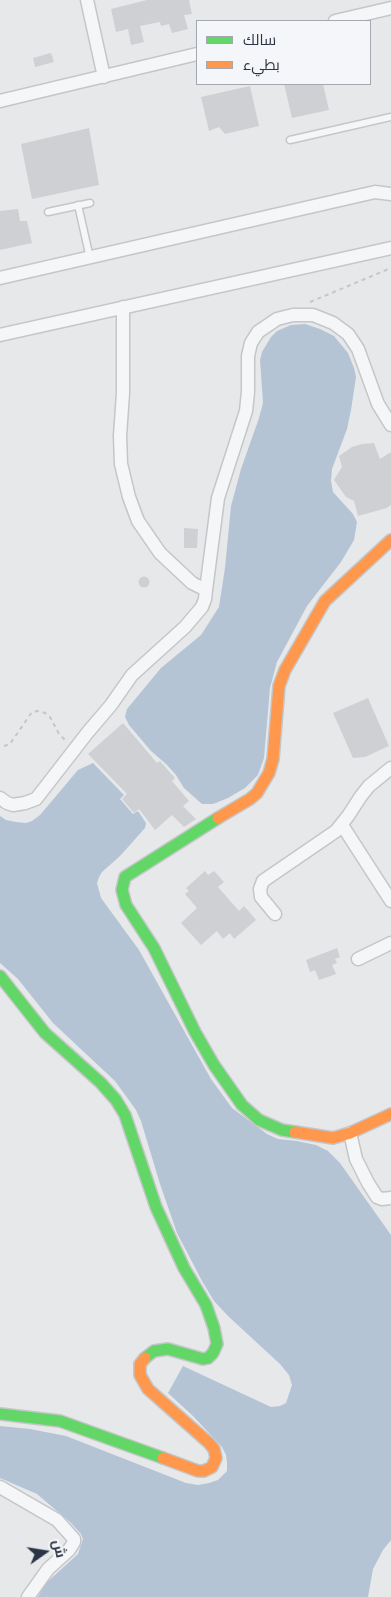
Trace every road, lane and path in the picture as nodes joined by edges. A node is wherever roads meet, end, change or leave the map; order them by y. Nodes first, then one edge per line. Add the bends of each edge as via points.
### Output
1 (87, 0) edge
2 (391, 8) edge
3 (339, 20) edge
4 (196, 54) edge
5 (104, 77) junction
6 (0, 101) edge
7 (391, 117) edge
8 (290, 140) dead end
9 (391, 194) edge
10 (90, 203) dead end
11 (78, 206) junction
12 (48, 212) dead end
13 (391, 248) edge
14 (90, 258) junction
15 (391, 268) edge
16 (0, 278) edge
17 (123, 306) junction
18 (296, 314) junction
19 (0, 335) edge
20 (391, 425) edge
21 (391, 540) edge
22 (206, 590) junction
23 (4, 746) dead end
24 (76, 747) junction
25 (391, 768) edge
26 (0, 798) edge
27 (342, 825) junction
28 (391, 901) edge
29 (275, 914) dead end
30 (391, 943) edge
31 (358, 959) dead end
32 (0, 976) edge
33 (391, 1114) edge
34 (350, 1133) junction
35 (391, 1198) edge
36 (0, 1414) edge
37 (0, 1486) edge
38 (28, 1597) edge

1 - 5 street
2 - 3 street
4 - 5 street
5 - 6 street
7 - 8 lane
9 - 14 street via 375,192
10 - 11 lane
11 - 12 lane
11 - 14 lane
13 - 17 street
14 - 16 street
15 - 18 path via 297,307
17 - 19 street
17 - 22 street via 120,446 129,497 138,521 160,553 192,583
18 - 20 street via 327,320 348,334 358,349 378,404
18 - 22 street via 268,323 251,343 247,405 218,498
21 - 34 street via 325,601 285,670 279,686 273,759 257,793 125,877 122,890 126,905 154,948 195,1032 242,1105 259,1120 282,1130 333,1138
22 - 24 street via 202,607 136,672
23 - 24 path via 10,744 32,712 38,711 50,717 58,734
24 - 26 street via 36,799 13,805
25 - 27 street via 369,786
27 - 28 street
27 - 29 street via 264,881 261,897
30 - 31 street
32 - 36 street via 45,1033 101,1083 125,1115 156,1207 184,1268 206,1305 217,1344 213,1353 203,1359 168,1349 154,1350 140,1364 140,1374 148,1389 209,1443 216,1458 212,1467 198,1471 60,1421
33 - 34 street
34 - 35 street via 359,1168 368,1183 377,1197
37 - 38 street via 57,1520 74,1539 69,1550 48,1569

